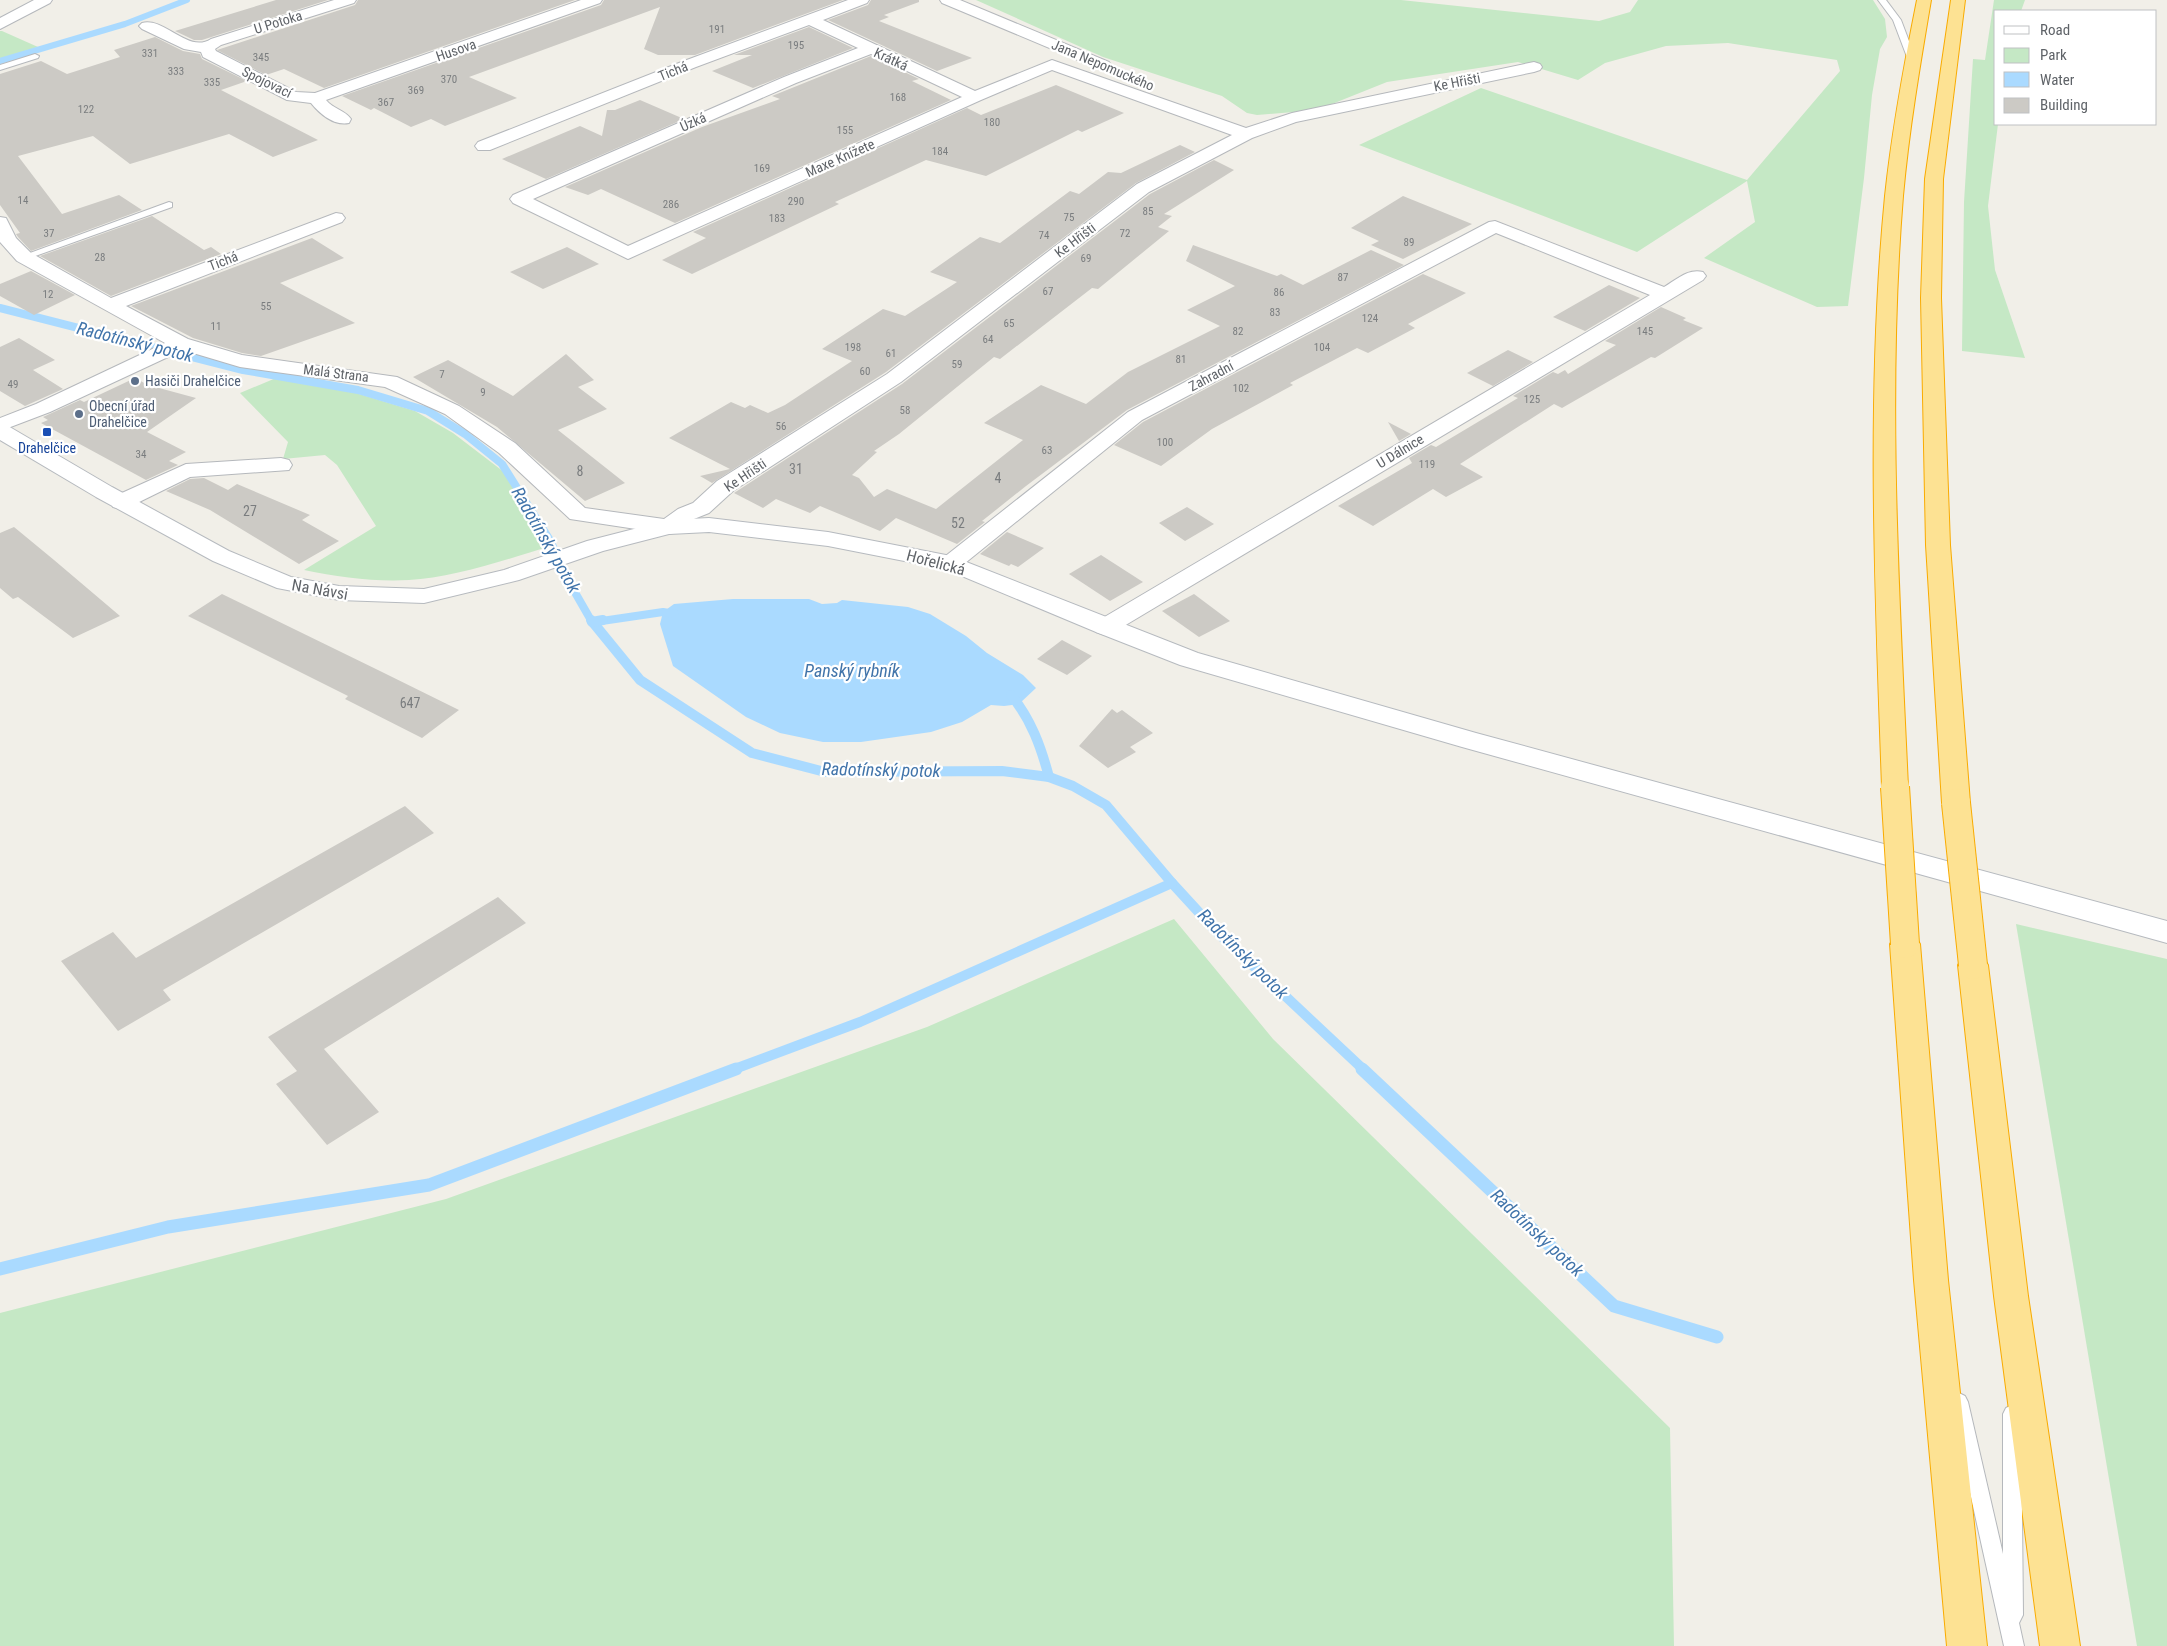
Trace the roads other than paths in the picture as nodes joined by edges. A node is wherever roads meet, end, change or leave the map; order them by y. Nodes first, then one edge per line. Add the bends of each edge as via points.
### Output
1 (45, 0) edge
2 (349, 0) edge
3 (595, 0) edge
4 (862, 0) edge
5 (947, 0) edge
6 (1882, 0) edge
7 (1924, 0) edge
8 (1958, 0) edge
9 (809, 19) junction
10 (0, 24) edge
11 (147, 26) dead end
12 (208, 48) junction
13 (868, 48) junction
14 (36, 56) dead end
15 (1911, 58) junction
16 (1052, 65) joint
17 (1534, 67) dead end
18 (0, 68) edge
19 (1116, 70) dead end
20 (1134, 78) dead end
21 (975, 97) junction
22 (316, 98) junction
23 (343, 120) dead end
24 (1252, 132) junction
25 (484, 146) dead end
26 (168, 205) dead end
27 (336, 218) dead end
28 (0, 222) edge
29 (628, 253) joint
30 (24, 257) junction
31 (1696, 276) dead end
32 (1664, 294) junction
33 (110, 305) junction
34 (177, 344) junction
35 (0, 425) edge
36 (0, 431) edge
37 (281, 465) dead end
38 (121, 502) junction
39 (669, 527) junction
40 (951, 563) junction
41 (1104, 627) junction
42 (2167, 932) edge
43 (1931, 1280) junction
44 (2011, 1296) junction
45 (2014, 1645) edge
46 (1967, 1646) edge
47 (2060, 1646) edge

1 - 10 street
2 - 12 street, U Potoka via 216,42
3 - 22 street, Husova
4 - 9 street, Tichá
5 - 19 street, Jana Nepomuckého
6 - 15 lane via 1897,20
7 - 15 highway
8 - 44 highway, bridge via 1934,179 1932,298 1938,545 1956,803
9 - 13 street, Krátká
9 - 25 street, Tichá
11 - 12 street via 190,46
12 - 22 street, Spojovací via 209,54 294,97
13 - 21 street, Krátká
13 - 29 street, Úzká via 519,199
14 - 18 lane
15 - 43 highway, bridge via 1898,160 1884,344 1884,532 1895,787
16 - 21 street, Maxe Knížete
16 - 24 street, Jana Nepomuckého
17 - 24 street, Ke Hřišti via 1292,118
20 - 24 street, Jana Nepomuckého
21 - 29 street, Maxe Knížete
22 - 23 street, Spojovací via 325,110
24 - 39 street, Ke Hřišti via 1143,188 894,378 725,486 701,508
26 - 30 lane
27 - 33 street, Tichá
28 - 30 street, Malá Strana via 8,240
30 - 33 street, Malá Strana
31 - 32 street, U Dálnice
32 - 40 street, Zahradní via 1495,226 1135,416
32 - 41 street, U Dálnice
33 - 34 street, Malá Strana
34 - 35 street
34 - 39 street, Malá Strana via 240,361 390,380 452,410 507,448 578,514
36 - 38 street, Na Návsi
37 - 38 street via 186,471
38 - 39 street, Na Návsi via 221,556 285,583 339,594 424,596 511,575 595,546
39 - 40 street, Hořelická via 710,525 828,539
40 - 41 street, Hořelická
41 - 42 street, Hořelická via 1189,659 1471,741
43 - 45 lane
43 - 46 highway
44 - 45 lane
44 - 47 highway

